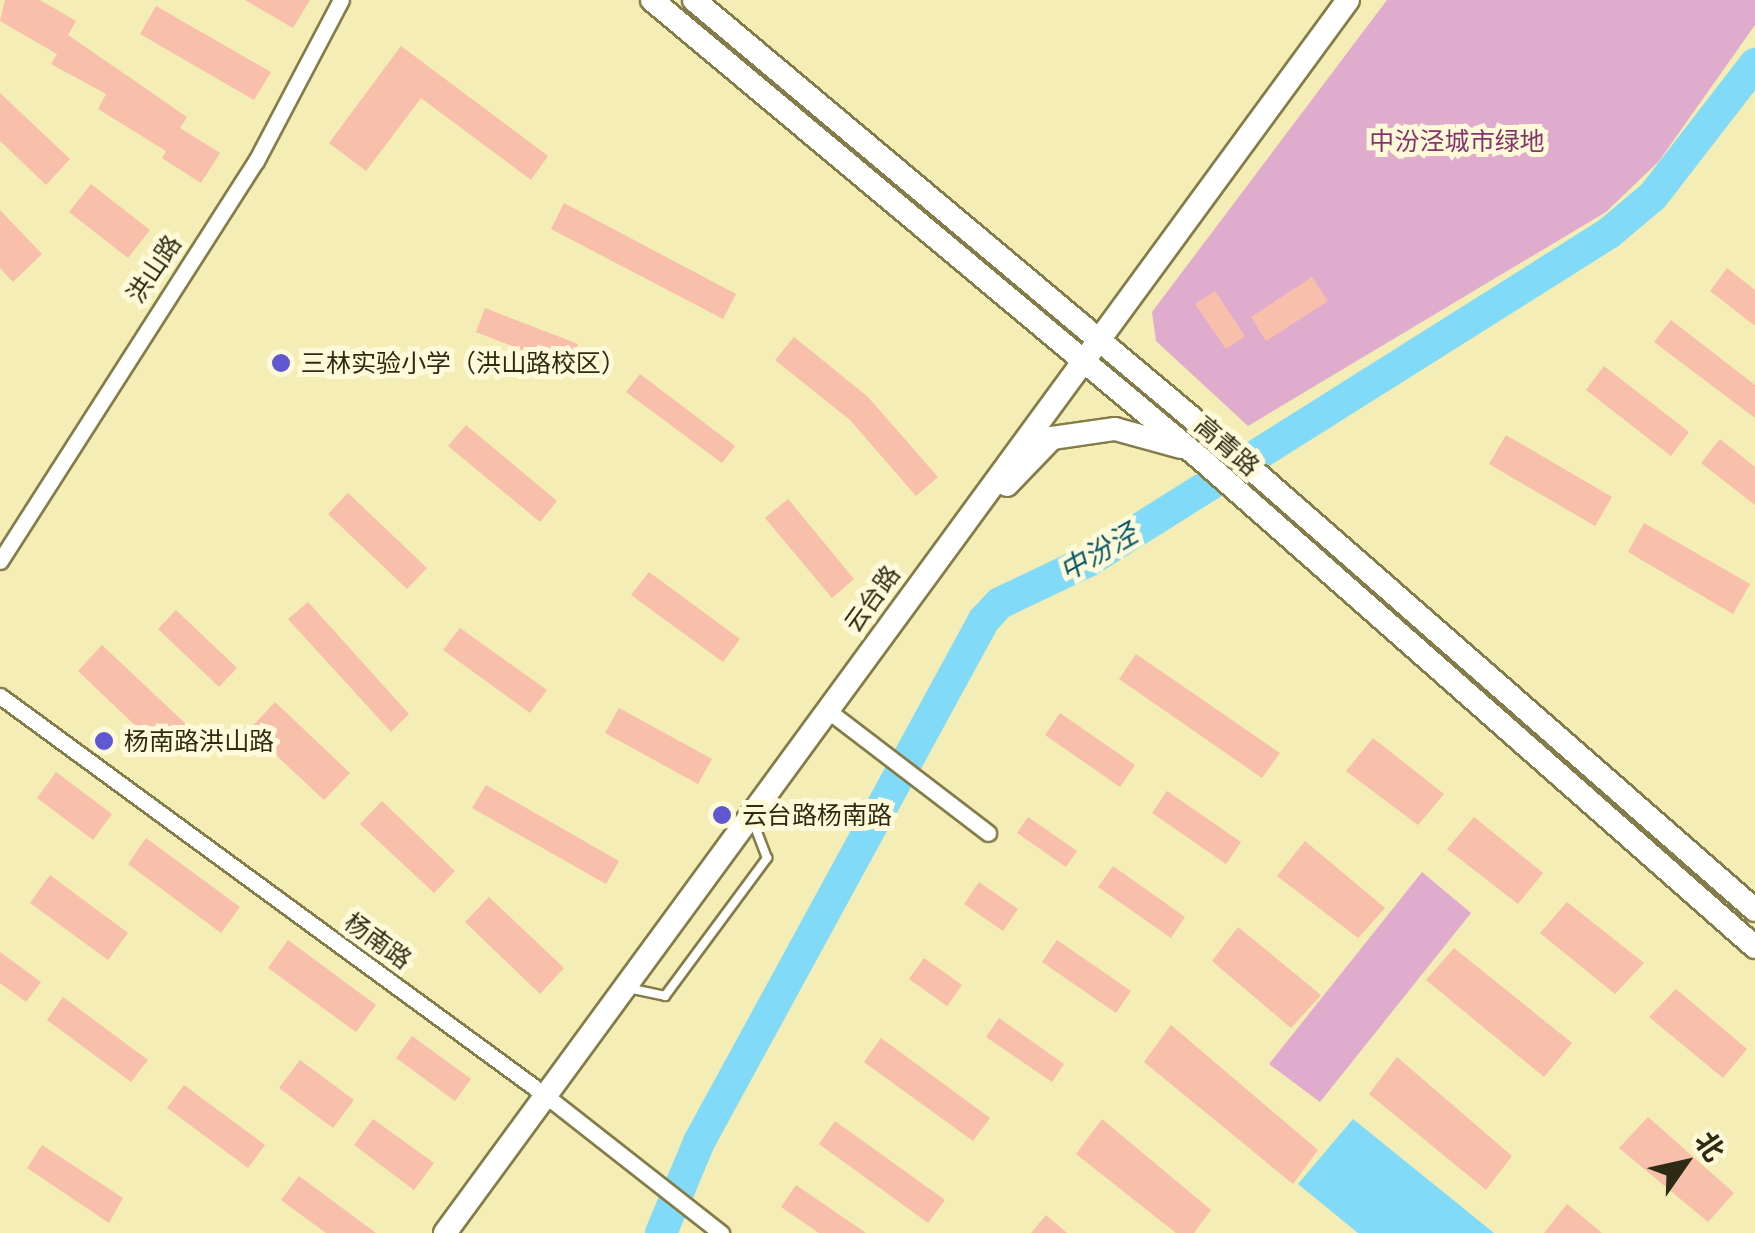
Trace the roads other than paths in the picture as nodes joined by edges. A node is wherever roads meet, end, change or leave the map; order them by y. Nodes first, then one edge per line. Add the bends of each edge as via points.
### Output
1 (341, 0) edge
2 (652, 0) edge
3 (694, 0) edge
4 (1348, 0) edge
5 (1097, 336) junction
6 (1082, 357) junction
7 (1195, 454) junction
8 (965, 517) junction
9 (0, 561) edge
10 (0, 696) edge
11 (826, 709) junction
12 (750, 814) junction
13 (988, 833) dead end
14 (1755, 910) edge
15 (1755, 947) edge
16 (624, 987) junction
17 (545, 1095) junction
18 (445, 1233) edge
19 (721, 1233) edge

1 - 9 street, 洪山路 via 256,161
2 - 6 main road, 高青路
3 - 5 main road, 高青路
4 - 5 main road, 云台路
5 - 6 main road, 云台路
5 - 14 main road, 高青路
6 - 7 main road, 高青路
6 - 8 main road, 云台路
7 - 8 main road via 1115,429 1052,438 992,503
7 - 15 main road, 高青路
8 - 11 main road, 云台路
10 - 17 street, 杨南路
11 - 12 main road, 云台路
11 - 13 street
12 - 16 main road, 云台路
12 - 16 lane via 767,858 760,868 666,996
16 - 17 main road, 云台路
17 - 18 main road, 云台路
17 - 19 street, 杨南路

